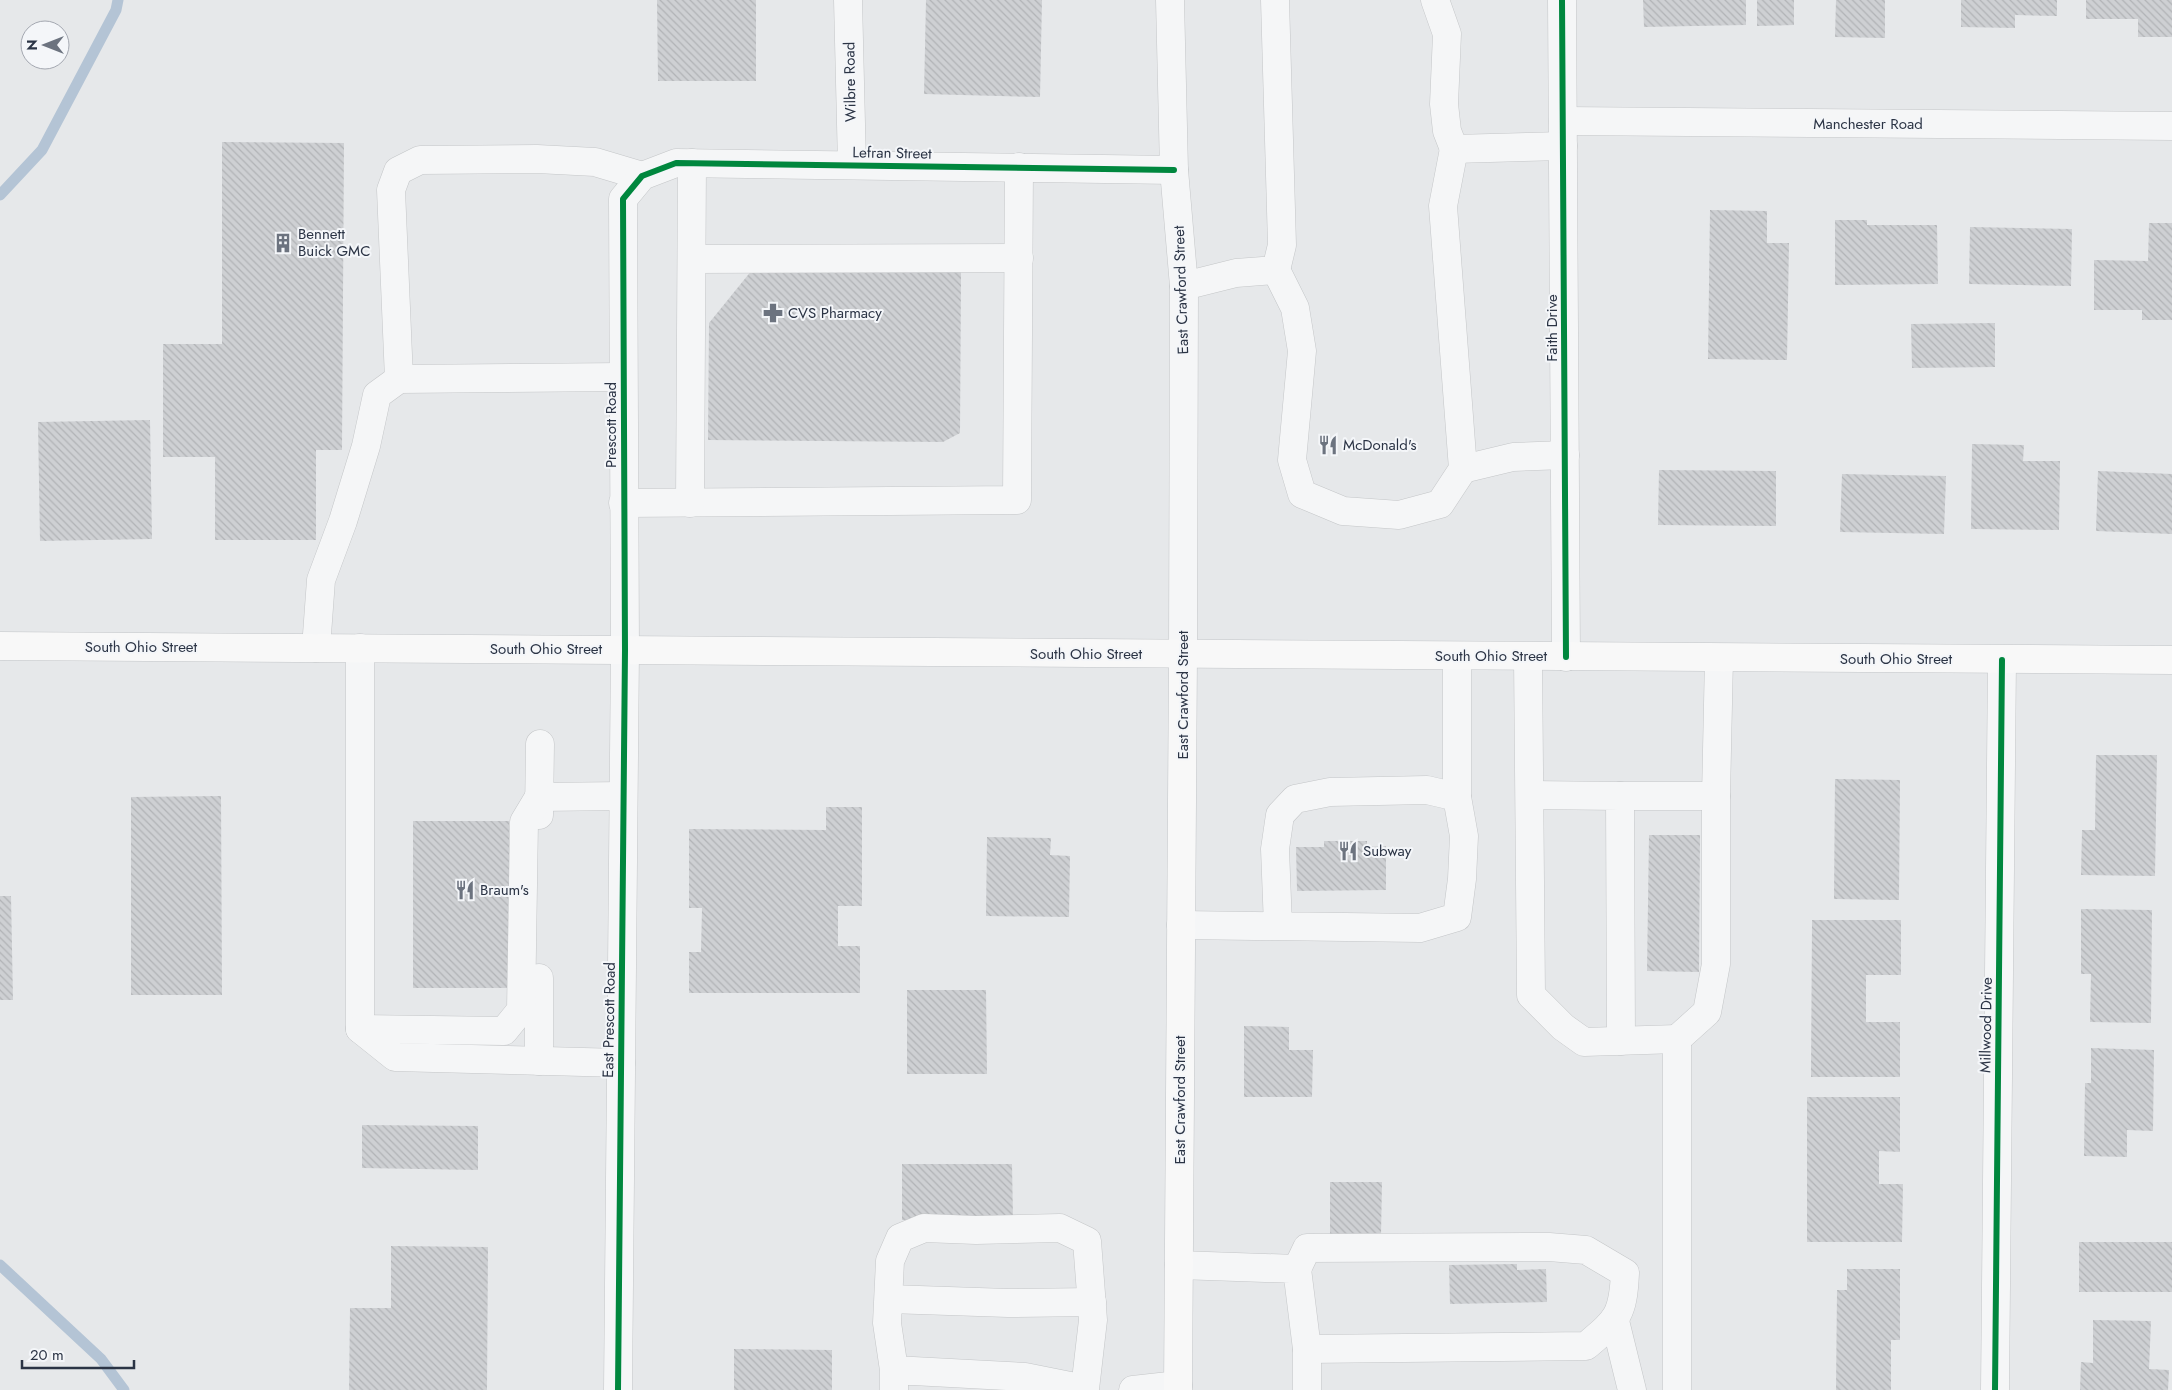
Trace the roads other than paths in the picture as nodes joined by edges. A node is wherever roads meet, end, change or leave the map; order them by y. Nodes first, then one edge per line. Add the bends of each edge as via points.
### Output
1 (848, 0) edge
2 (1170, 0) edge
3 (1275, 0) edge
4 (1435, 0) edge
5 (1562, 0) edge
6 (2172, 126) edge
7 (1563, 134) junction
8 (1454, 149) junction
9 (692, 163) junction
10 (852, 165) junction
11 (1020, 167) junction
12 (1174, 170) junction
13 (642, 176) junction
14 (623, 199) joint
15 (1019, 258) junction
16 (692, 259) junction
17 (1276, 270) junction
18 (1184, 286) junction
19 (623, 377) junction
20 (399, 379) junction
21 (1565, 455) junction
22 (1463, 469) junction
23 (623, 503) junction
24 (690, 503) junction
25 (0, 646) edge
26 (316, 648) junction
27 (360, 648) junction
28 (625, 650) junction
29 (1183, 654) junction
30 (1457, 656) junction
31 (1528, 657) junction
32 (1566, 657) junction
33 (1719, 658) junction
34 (2002, 660) junction
35 (2172, 660) edge
36 (540, 744) dead end
37 (1530, 795) junction
38 (623, 796) junction
39 (1620, 796) junction
40 (1716, 796) junction
41 (539, 797) junction
42 (1457, 797) junction
43 (1181, 925) junction
44 (1278, 926) junction
45 (360, 1029) junction
46 (1677, 1039) junction
47 (1621, 1041) junction
48 (539, 1061) junction
49 (621, 1063) junction
50 (1179, 1265) junction
51 (1297, 1269) junction
52 (889, 1299) junction
53 (1092, 1302) junction
54 (1615, 1321) junction
55 (1307, 1349) junction
56 (894, 1380) edge
57 (1178, 1388) edge
58 (618, 1390) edge
59 (1088, 1390) edge
60 (1133, 1390) edge
61 (1307, 1390) edge
62 (1632, 1390) edge
63 (1677, 1390) edge
64 (1995, 1390) edge

1 - 10 street, Wilbre Road
2 - 12 street, East Crawford Street
3 - 17 street via 1282,245
4 - 8 street via 1447,34 1444,104 1447,131
5 - 7 street, Faith Drive
6 - 7 street, Manchester Road
7 - 8 street, Manchester Road
7 - 21 street, Faith Drive
8 - 22 street via 1443,206
9 - 10 street, Lefran Street
9 - 13 street, Lefran Street via 676,163
9 - 16 street
10 - 11 street, Lefran Street
11 - 12 street, Lefran Street
11 - 15 street
12 - 18 street, East Crawford Street
13 - 14 street, Lefran Street
13 - 20 street via 595,162 537,159 420,160 398,171 391,190
14 - 19 street, Prescott Road
15 - 16 street
15 - 24 street via 1017,500
16 - 24 street
17 - 18 street via 1236,273
17 - 22 street via 1295,308 1302,351 1292,460 1302,494 1343,511 1399,515 1440,504
18 - 29 street, East Crawford Street
19 - 20 street
19 - 23 street, Prescott Road
20 - 26 street via 377,395 366,446 321,580
21 - 22 street via 1513,457
21 - 32 street, Faith Drive
23 - 24 street
23 - 28 street, Prescott Road
25 - 26 main road, South Ohio Street
26 - 27 main road, South Ohio Street
27 - 28 main road, South Ohio Street
27 - 45 street
28 - 29 main road, South Ohio Street
28 - 38 street, East Prescott Road
29 - 30 main road, South Ohio Street
29 - 43 main road, East Crawford Street
30 - 31 main road, South Ohio Street
30 - 42 street
31 - 32 main road, South Ohio Street
31 - 37 street
32 - 33 main road, South Ohio Street
33 - 34 main road, South Ohio Street
33 - 40 street
34 - 35 main road, South Ohio Street
34 - 64 street, Millwood Drive
36 - 41 street
37 - 39 street
37 - 47 street via 1531,995 1563,1027 1584,1042
38 - 41 street
38 - 49 street, East Prescott Road
39 - 40 street
39 - 47 street
40 - 46 street via 1716,964 1707,1012
41 - 45 street via 524,822 521,1010 504,1030
41 - 48 street
42 - 44 street via 1427,790 1330,792 1295,799 1280,815 1275,849
42 - 44 street via 1464,836 1457,917 1420,928
43 - 44 street
43 - 50 main road, East Crawford Street
45 - 48 street via 395,1057
46 - 47 street
46 - 63 street
48 - 49 street
49 - 58 street, East Prescott Road
50 - 51 street
50 - 57 main road, East Crawford Street
51 - 54 street via 1307,1248 1549,1247 1586,1250 1625,1273 1624,1300
51 - 55 street
52 - 53 street
52 - 53 street via 890,1261 900,1238 924,1228 1060,1228 1087,1241
52 - 56 street via 887,1323
53 - 59 street
54 - 55 street via 1586,1346
54 - 62 street
55 - 61 street
56 - 59 street via 1025,1377
57 - 60 street

